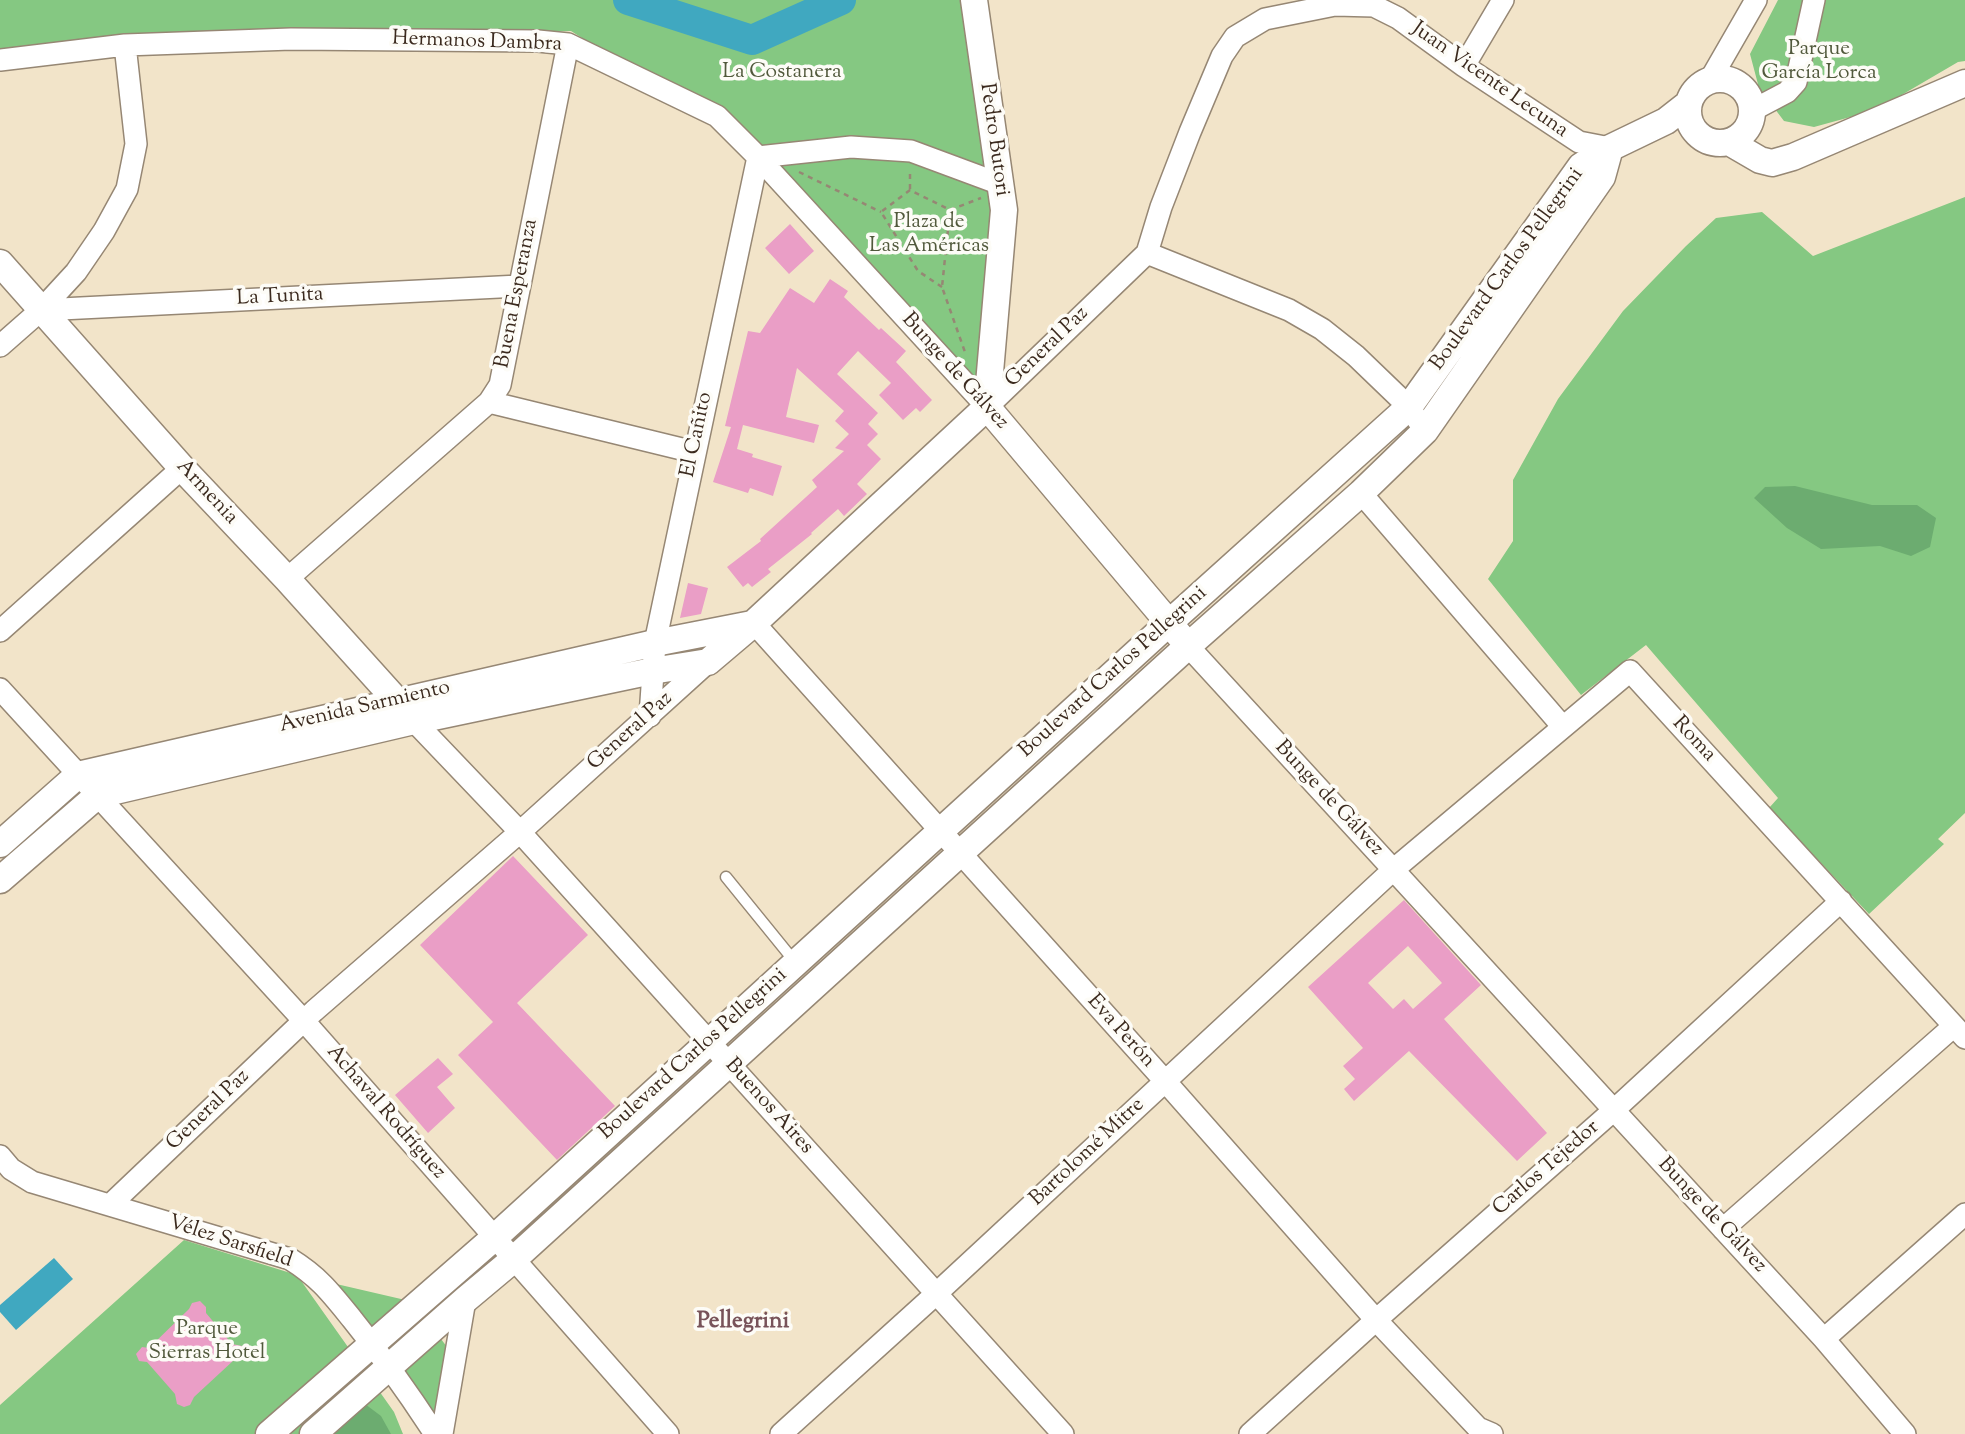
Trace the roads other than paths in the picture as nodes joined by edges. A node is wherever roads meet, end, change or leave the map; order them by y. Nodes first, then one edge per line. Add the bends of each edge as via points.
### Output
1 (974, 0) edge
2 (1503, 0) edge
3 (1756, 0) edge
4 (1814, 0) edge
5 (568, 44) junction
6 (125, 45) junction
7 (0, 60) edge
8 (1464, 66) junction
9 (1710, 80) junction
10 (1965, 83) edge
11 (1689, 103) junction
12 (1752, 115) junction
13 (1697, 134) junction
14 (1729, 142) junction
15 (1609, 148) junction
16 (1812, 149) junction
17 (758, 157) junction
18 (990, 180) junction
19 (1147, 253) junction
20 (0, 263) edge
21 (519, 286) junction
22 (41, 310) junction
23 (0, 346) edge
24 (489, 402) junction
25 (987, 407) junction
26 (1409, 407) junction
27 (1425, 431) junction
28 (694, 452) junction
29 (182, 468) junction
30 (1361, 493) junction
31 (287, 579) junction
32 (754, 623) junction
33 (1169, 623) junction
34 (0, 631) edge
35 (654, 643) junction
36 (1188, 646) junction
37 (708, 662) junction
38 (652, 671) junction
39 (0, 689) edge
40 (406, 711) junction
41 (650, 716) junction
42 (1563, 727) junction
43 (78, 775) junction
44 (98, 795) junction
45 (520, 832) junction
46 (940, 832) junction
47 (0, 844) edge
48 (959, 854) junction
49 (1393, 870) junction
50 (726, 877) dead end
51 (0, 880) edge
52 (1841, 901) junction
53 (796, 962) junction
54 (304, 1021) junction
55 (1960, 1032) edge
56 (708, 1042) junction
57 (727, 1063) junction
58 (1165, 1081) junction
59 (1614, 1110) junction
60 (0, 1156) edge
61 (110, 1205) junction
62 (1965, 1214) edge
63 (1723, 1229) junction
64 (495, 1237) junction
65 (514, 1259) junction
66 (937, 1293) junction
67 (465, 1300) junction
68 (1376, 1320) junction
69 (1824, 1339) junction
70 (373, 1345) junction
71 (391, 1367) junction
72 (269, 1434) edge
73 (313, 1434) edge
74 (435, 1434) edge
75 (442, 1434) edge
76 (668, 1434) edge
77 (781, 1434) edge
78 (1063, 1434) edge
79 (1251, 1434) edge
80 (1492, 1434) edge
81 (1905, 1434) edge

1 - 18 street, Pedro Butori
2 - 8 street
3 - 9 street
4 - 12 street via 1796,82
5 - 6 street, Hermanos Dambra via 291,40
5 - 17 street, Hermanos Dambra via 717,116
5 - 21 street, Buena Esperanza
6 - 7 street, Hermanos Dambra
6 - 22 street via 136,144 127,189 76,272
8 - 15 street, Juan Vicente Lecuna via 1579,142
8 - 19 street, Juan Vicente Lecuna via 1374,6 1335,5 1265,19 1235,37 1222,56
9 - 11 street via 1695,91
9 - 12 street via 1739,84 1751,100
10 - 16 street
11 - 13 street via 1688,118
11 - 15 street via 1654,128
12 - 14 street via 1746,130
12 - 16 street via 1765,142
13 - 14 street via 1716,144
13 - 15 street
14 - 16 street via 1773,163
15 - 26 street, Boulevard Carlos Pellegrini via 1581,166
15 - 27 street, Boulevard Carlos Pellegrini via 1602,177
17 - 18 street via 851,147 911,151
17 - 25 street, Bunge de Gálvez
17 - 28 street, El Cañito
18 - 25 street, Pedro Butori via 1004,210
19 - 25 street, General Paz
19 - 26 street via 1289,310 1322,329
20 - 22 street, Armenia
21 - 22 street, La Tunita
21 - 24 street, Buena Esperanza via 500,385
22 - 23 street
22 - 29 street, Armenia
24 - 28 street
24 - 31 street, Buena Esperanza
25 - 32 street, General Paz
25 - 33 street, Bunge de Gálvez
26 - 27 street
26 - 33 street, Boulevard Carlos Pellegrini
27 - 30 street, Boulevard Carlos Pellegrini
28 - 35 street, El Cañito
29 - 31 street, Armenia
29 - 34 street
30 - 36 street, Boulevard Carlos Pellegrini
30 - 42 street
31 - 40 street, Armenia
32 - 35 street, Avenida Sarmiento
32 - 37 street, General Paz
32 - 46 street, Eva Perón
33 - 36 street, Bunge de Gálvez
33 - 46 street, Boulevard Carlos Pellegrini
35 - 38 street, El Cañito
35 - 40 street, Avenida Sarmiento
36 - 48 street, Boulevard Carlos Pellegrini
36 - 49 street, Bunge de Gálvez
37 - 38 street, Avenida Sarmiento
37 - 41 street, General Paz
38 - 40 street, Avenida Sarmiento
38 - 41 street, El Cañito
39 - 43 street, Achaval Rodríguez
40 - 43 street, Avenida Sarmiento
40 - 44 street, Avenida Sarmiento
40 - 45 street, Buenos Aires
41 - 45 street, General Paz
42 - 49 street, Roma
42 - 52 street, Roma via 1630,671
43 - 44 street, Achaval Rodríguez
43 - 47 street, Avenida Sarmiento
44 - 51 street, Avenida Sarmiento
44 - 54 street, Achaval Rodríguez
45 - 54 street, General Paz
45 - 56 street, Buenos Aires
46 - 48 street, Eva Perón
46 - 53 street, Boulevard Carlos Pellegrini
48 - 57 street, Boulevard Carlos Pellegrini
48 - 58 street, Eva Perón
49 - 58 street, Bartolomé Mitre
49 - 59 street, Bunge de Gálvez
50 - 53 lane
52 - 55 street, Roma
52 - 59 street, Carlos Tejedor
53 - 56 street, Boulevard Carlos Pellegrini
54 - 61 street, General Paz
54 - 64 street, Achaval Rodríguez
55 - 63 street
56 - 57 street, Buenos Aires
56 - 64 street, Boulevard Carlos Pellegrini
57 - 65 street, Boulevard Carlos Pellegrini
57 - 66 street, Buenos Aires
58 - 66 street, Bartolomé Mitre
58 - 68 street, Eva Perón
59 - 63 street, Bunge de Gálvez
59 - 68 street, Carlos Tejedor
60 - 61 street, Vélez Sarsfield via 32,1182
61 - 70 street, Vélez Sarsfield via 290,1259 320,1280
62 - 69 street
63 - 69 street, Bunge de Gálvez
64 - 65 street, Achaval Rodríguez
64 - 70 street, Boulevard Carlos Pellegrini
65 - 67 street, Boulevard Carlos Pellegrini
65 - 76 street, Achaval Rodríguez
66 - 77 street, Bartolomé Mitre
66 - 78 street, Buenos Aires
67 - 71 street, Boulevard Carlos Pellegrini
67 - 75 street
68 - 79 street, Carlos Tejedor
68 - 80 street, Eva Perón via 1478,1428
69 - 81 street, Bunge de Gálvez
70 - 71 street, Vélez Sarsfield
70 - 72 street, Boulevard Carlos Pellegrini
71 - 73 street, Boulevard Carlos Pellegrini
71 - 74 street, Vélez Sarsfield

